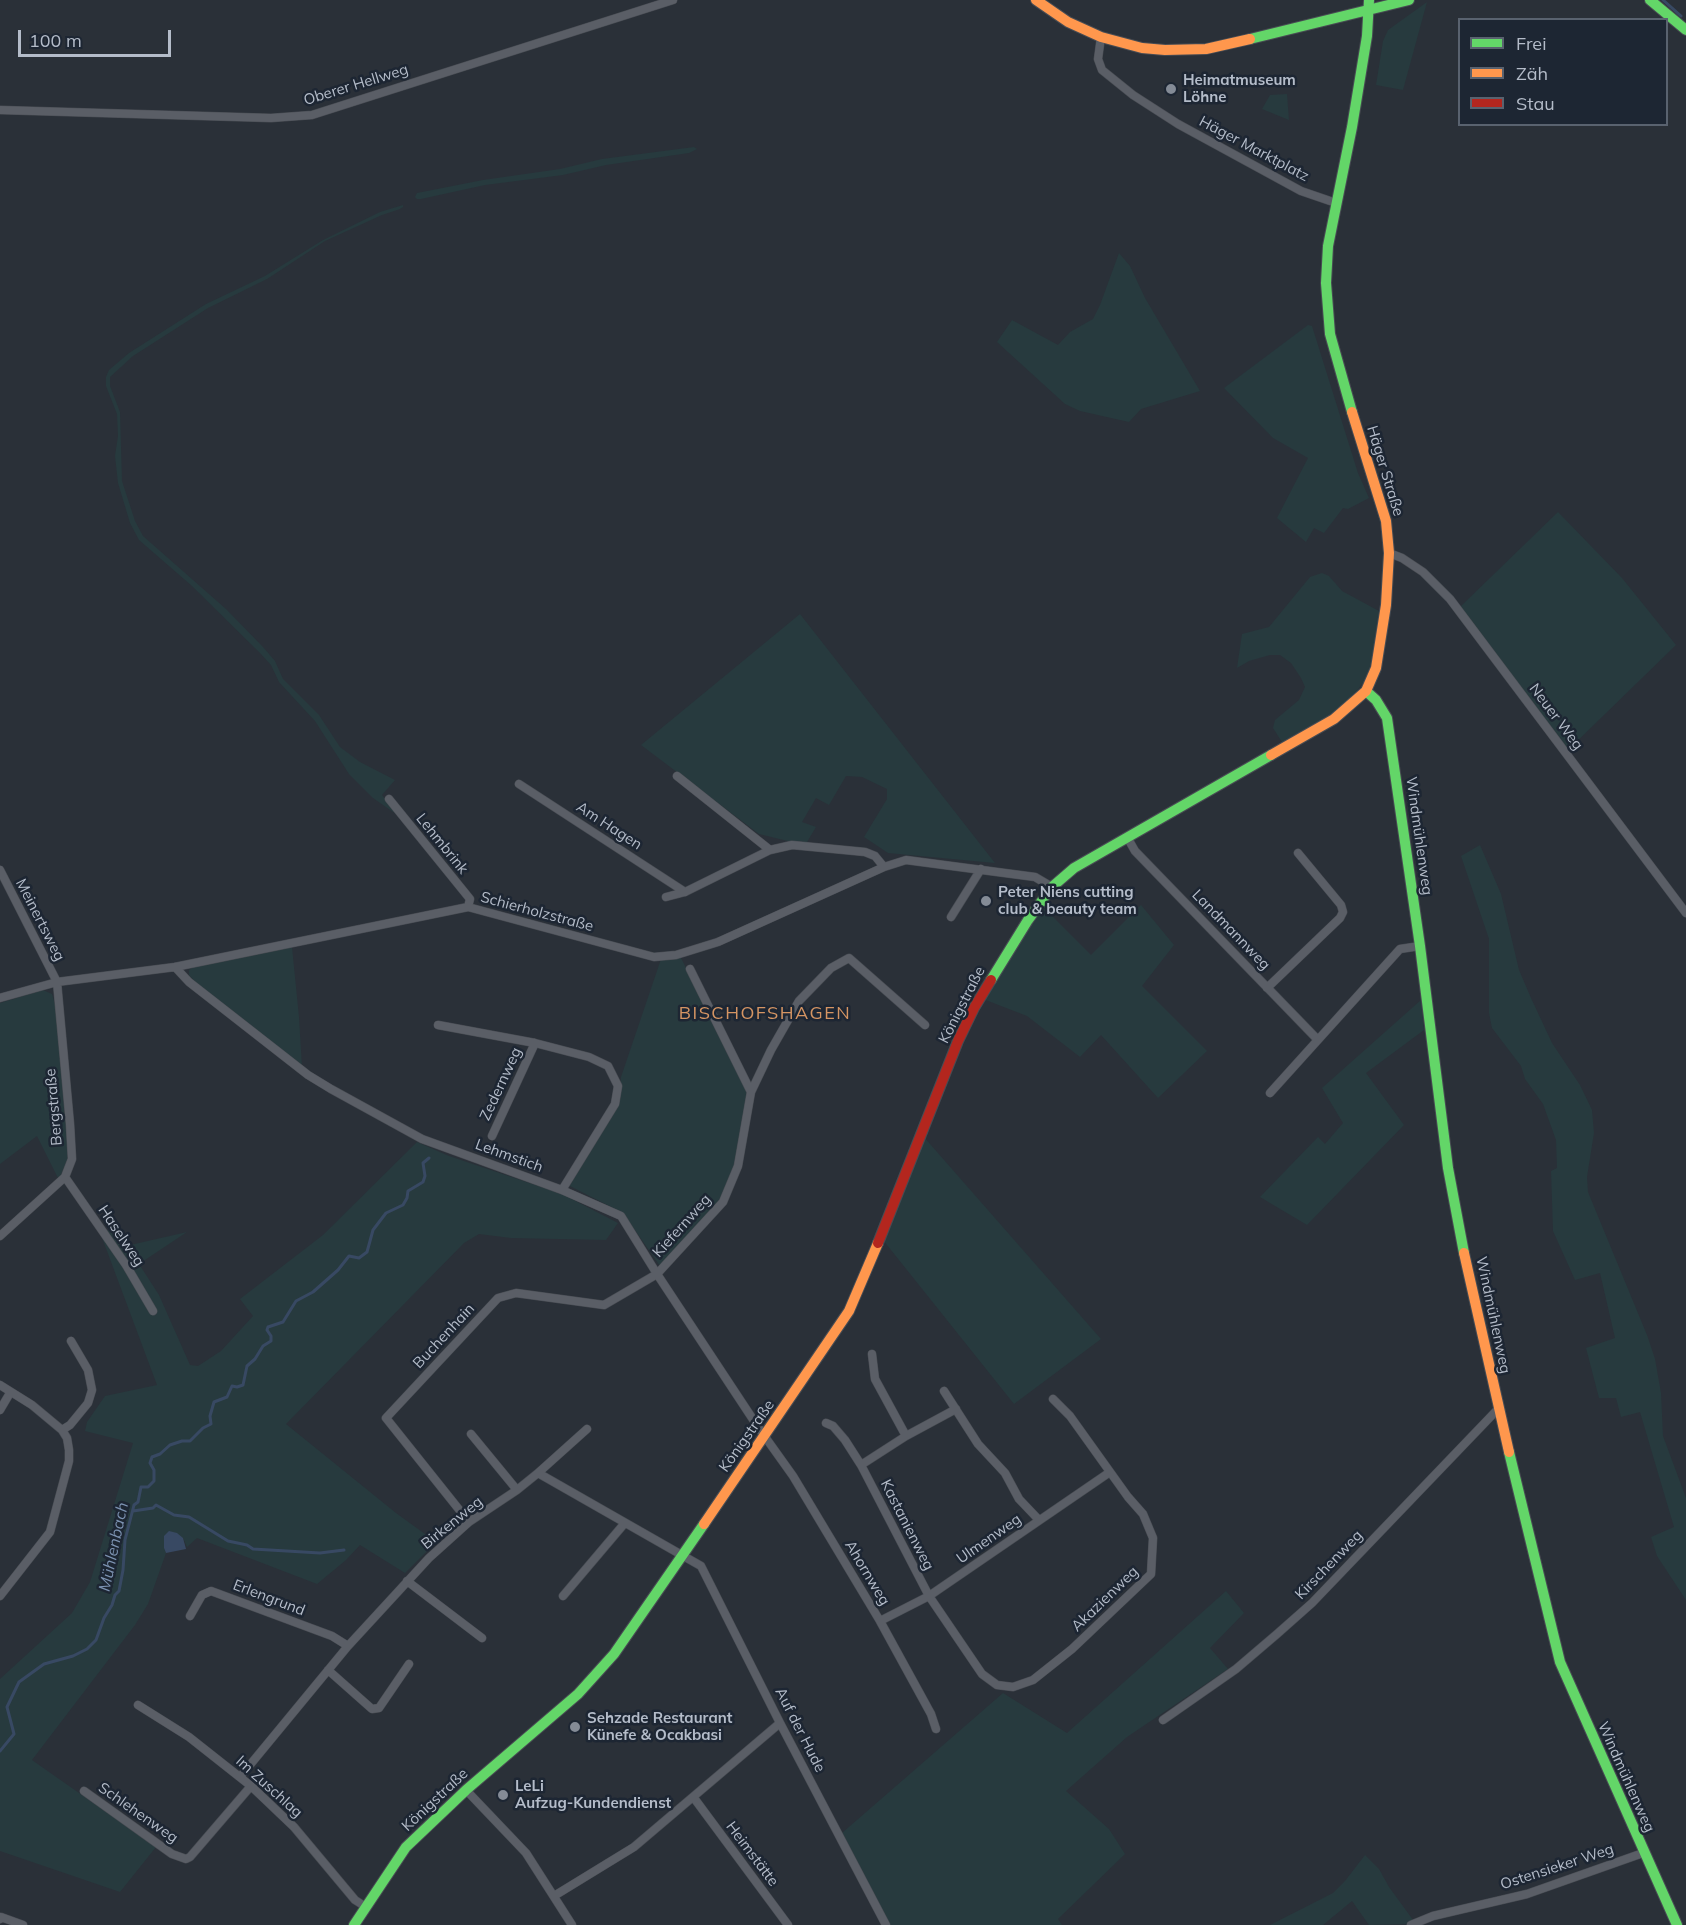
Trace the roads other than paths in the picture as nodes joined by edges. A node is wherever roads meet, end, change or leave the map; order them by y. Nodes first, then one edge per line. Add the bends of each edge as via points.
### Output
1 (673, 0) edge
2 (1036, 0) edge
3 (1409, 0) edge
4 (1650, 0) edge
5 (1369, 5) edge
6 (1686, 30) edge
7 (1101, 37) junction
8 (0, 110) edge
9 (1336, 203) junction
10 (1389, 553) junction
11 (1366, 691) junction
12 (677, 776) dead end
13 (519, 783) dead end
14 (389, 799) dead end
15 (1127, 837) junction
16 (770, 850) junction
17 (1298, 853) dead end
18 (884, 867) junction
19 (981, 869) junction
20 (0, 870) edge
21 (1052, 887) junction
22 (685, 892) junction
23 (666, 897) dead end
24 (468, 907) junction
25 (1686, 913) edge
26 (951, 917) dead end
27 (1420, 946) junction
28 (176, 967) junction
29 (690, 969) dead end
30 (57, 982) junction
31 (1268, 988) junction
32 (0, 998) edge
33 (438, 1025) dead end
34 (925, 1025) dead end
35 (1318, 1040) junction
36 (535, 1043) junction
37 (751, 1092) junction
38 (1270, 1093) dead end
39 (492, 1136) dead end
40 (64, 1177) junction
41 (562, 1190) junction
42 (0, 1236) edge
43 (657, 1274) junction
44 (153, 1311) dead end
45 (71, 1341) dead end
46 (873, 1354) dead end
47 (0, 1385) edge
48 (944, 1391) dead end
49 (10, 1393) junction
50 (1053, 1399) dead end
51 (956, 1409) junction
52 (1498, 1409) junction
53 (0, 1410) edge
54 (826, 1423) dead end
55 (62, 1430) junction
56 (587, 1430) dead end
57 (471, 1434) dead end
58 (765, 1436) junction
59 (906, 1436) junction
60 (861, 1465) junction
61 (1110, 1472) junction
62 (538, 1473) junction
63 (517, 1490) junction
64 (1039, 1520) junction
65 (469, 1522) junction
66 (624, 1524) junction
67 (683, 1554) junction
68 (407, 1581) junction
69 (0, 1596) edge
70 (563, 1596) dead end
71 (929, 1596) junction
72 (190, 1616) dead end
73 (880, 1622) junction
74 (482, 1638) dead end
75 (348, 1646) junction
76 (409, 1664) dead end
77 (328, 1670) junction
78 (138, 1705) dead end
79 (1163, 1720) dead end
80 (780, 1723) junction
81 (936, 1729) dead end
82 (240, 1777) junction
83 (251, 1786) junction
84 (466, 1790) junction
85 (84, 1791) dead end
86 (694, 1798) junction
87 (1643, 1853) junction
88 (554, 1896) junction
89 (366, 1907) junction
90 (0, 1919) edge
91 (24, 1925) edge
92 (354, 1925) edge
93 (572, 1925) edge
94 (788, 1925) edge
95 (886, 1925) edge
96 (1411, 1925) edge
97 (1677, 1925) edge

1 - 8 street, Oberer Hellweg via 312,115 272,118
2 - 7 main road via 1068,22
3 - 5 main road
4 - 6 main road
5 - 7 main road via 1206,49 1142,48
5 - 9 main road, Häger Straße via 1352,127
7 - 9 street, Häger Marktplatz via 1098,59 1102,70 1133,95 1301,191
9 - 10 main road, Häger Straße via 1326,282 1330,334 1386,521
10 - 11 main road, Häger Straße via 1381,642
10 - 25 street, Neuer Weg via 1423,572 1450,599
11 - 15 main road, Häger Straße via 1334,719
11 - 27 main road, Windmühlenweg via 1387,718
12 - 16 street
13 - 22 street, Am Hagen
14 - 24 street, Lehmbrink via 470,899
15 - 21 main road, Häger Straße via 1074,868
15 - 31 street, Landmannweg via 1135,851
16 - 18 street via 792,845 865,852 875,856
16 - 22 street
17 - 31 street via 1343,912
18 - 19 street, Schierholzstraße via 906,860
18 - 24 street, Schierholzstraße via 718,942 676,955 654,957
19 - 21 street, Schierholzstraße via 1035,877
19 - 26 street
20 - 30 street, Meinertsweg
21 - 58 main road, Königstraße via 996,970 958,1041 849,1311
22 - 23 street
24 - 28 street, Schierholzstraße
27 - 35 street via 1400,950
27 - 52 main road, Windmühlenweg via 1448,1168
28 - 30 street, Schierholzstraße
28 - 41 street, Lehmstich via 189,982 331,1089 422,1139
29 - 37 street
30 - 32 street, Schierholzstraße
30 - 40 street, Bergstraße via 72,1159
31 - 35 street, Landmannweg
33 - 36 street, Zedernweg
34 - 37 street, Kiefernweg via 849,958 831,968 799,1001
35 - 38 street
36 - 39 street, Zedernweg
36 - 41 street, Zedernweg via 608,1066 618,1086 615,1104
37 - 43 street, Kiefernweg via 738,1166 723,1202
40 - 42 street
40 - 44 street, Haselweg via 126,1264
41 - 43 street, Lehmstich via 621,1216
43 - 58 street, Lehmstich
43 - 65 street, Buchenhain via 603,1305 516,1293 498,1298 386,1418
45 - 55 street via 87,1370 92,1390 88,1403
46 - 59 street via 876,1379
47 - 49 street
48 - 51 street
49 - 53 street
49 - 55 street
50 - 61 street, Akazienweg
51 - 59 street
51 - 64 street via 978,1444
52 - 79 street, Kirschenweg via 1312,1603 1236,1669
52 - 87 main road, Windmühlenweg via 1560,1662
54 - 60 street, Kastanienweg via 845,1440
55 - 69 street via 67,1438 69,1461 50,1532
56 - 62 street, Birkenweg
57 - 63 street
58 - 67 main road, Königstraße
58 - 73 street, Ahornweg via 794,1476
59 - 60 street
60 - 71 street, Kastanienweg
61 - 64 street, Ulmenweg
61 - 71 street, Akazienweg via 1150,1529 1151,1574 1072,1649 1033,1680 1012,1687 997,1685 982,1674
62 - 63 street, Birkenweg
62 - 66 street
63 - 65 street, Birkenweg
64 - 71 street, Ulmenweg
65 - 68 street, Birkenweg
66 - 67 street
66 - 70 street
67 - 80 street, Auf der Hude via 701,1566
67 - 84 main road, Königstraße via 614,1654 578,1694
68 - 74 street
68 - 75 street, Birkenweg
71 - 73 street, Ulmenweg
72 - 75 street, Erlengrund via 202,1595 211,1591 332,1636
73 - 81 street, Ahornweg
75 - 77 street, Birkenweg
76 - 77 street via 379,1707 372,1709
77 - 82 street, Birkenweg
78 - 82 street, Im Zuschlag via 189,1737
80 - 86 street
80 - 95 street, Auf der Hude
82 - 83 street, Im Zuschlag
83 - 85 street, Schlehenweg via 186,1859 172,1854
83 - 89 street, Im Zuschlag via 294,1827 354,1900
84 - 88 street via 526,1853
84 - 89 main road, Königstraße via 406,1847
86 - 88 street via 634,1847
86 - 94 street, Heimstätte
87 - 96 street, Ostensieker Weg via 1527,1894 1433,1916
87 - 97 main road, Windmühlenweg
88 - 93 street
89 - 92 main road, Königstraße
90 - 91 street

